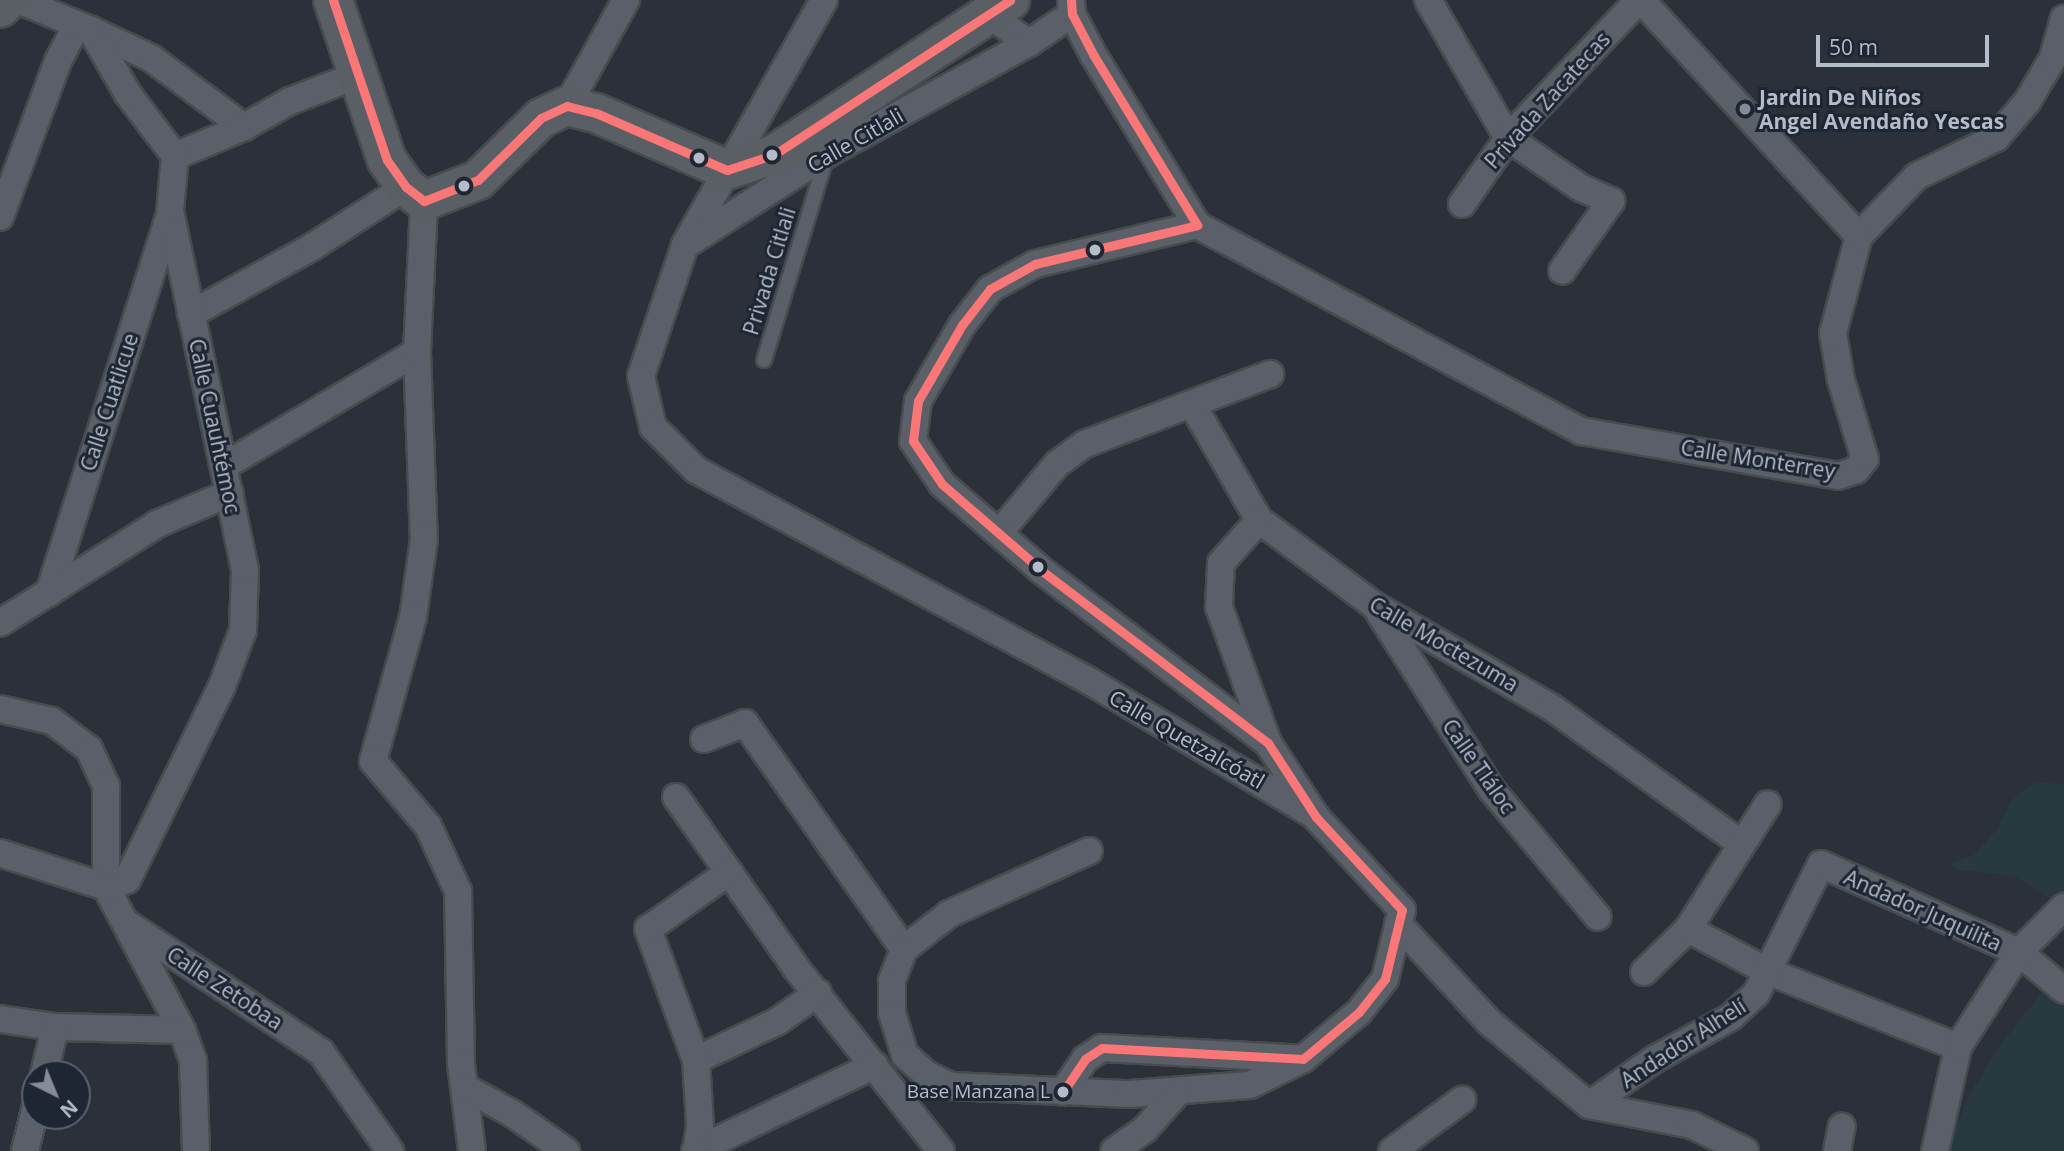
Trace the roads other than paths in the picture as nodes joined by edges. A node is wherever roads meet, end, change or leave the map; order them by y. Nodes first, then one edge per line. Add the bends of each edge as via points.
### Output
1 (8, 0) edge
2 (18, 0) edge
3 (333, 0) edge
4 (626, 0) edge
5 (824, 0) edge
6 (1428, 0) edge
7 (1640, 0) edge
8 (1000, 7) edge
9 (1071, 7) edge
10 (0, 8) edge
11 (2064, 18) edge
12 (84, 28) junction
13 (1029, 43) junction
14 (358, 75) junction
15 (567, 106) junction
16 (244, 127) junction
17 (1508, 138) junction
18 (827, 154) junction
19 (175, 156) junction
20 (727, 170) junction
21 (415, 194) junction
22 (1462, 204) dead end
23 (170, 211) junction
24 (0, 216) edge
25 (1197, 225) junction
26 (1859, 236) junction
27 (685, 245) junction
28 (1562, 271) dead end
29 (191, 314) junction
30 (417, 352) junction
31 (764, 360) dead end
32 (1270, 374) dead end
33 (1192, 404) junction
34 (224, 466) junction
35 (230, 493) junction
36 (1259, 520) junction
37 (999, 533) junction
38 (49, 593) junction
39 (1374, 605) junction
40 (0, 623) edge
41 (2, 714) edge
42 (704, 739) dead end
43 (1268, 743) junction
44 (676, 797) dead end
45 (1768, 804) dead end
46 (1316, 817) junction
47 (1740, 843) junction
48 (1089, 851) dead end
49 (0, 853) edge
50 (729, 872) junction
51 (106, 887) junction
52 (2064, 907) edge
53 (1598, 917) dead end
54 (127, 924) junction
55 (1398, 924) junction
56 (1688, 929) junction
57 (904, 949) junction
58 (2019, 952) junction
59 (1767, 971) junction
60 (1644, 972) dead end
61 (2064, 990) edge
62 (818, 993) junction
63 (0, 1019) edge
64 (55, 1027) junction
65 (181, 1030) junction
66 (1958, 1048) junction
67 (1303, 1059) junction
68 (47, 1060) edge
69 (696, 1060) junction
70 (875, 1065) junction
71 (951, 1086) junction
72 (466, 1088) junction
73 (1063, 1092) junction
74 (1178, 1092) junction
75 (1462, 1100) dead end
76 (904, 1103) junction
77 (1589, 1105) junction
78 (30, 1130) edge
79 (25, 1151) edge
80 (197, 1151) edge
81 (390, 1151) edge
82 (472, 1151) edge
83 (566, 1151) edge
84 (695, 1151) edge
85 (941, 1151) edge
86 (1114, 1151) edge
87 (1392, 1151) edge
88 (1745, 1151) edge
89 (1935, 1151) edge

1 - 10 street
2 - 12 street
3 - 14 street
4 - 15 street
5 - 20 street
6 - 17 street
7 - 17 street, Privada Zacatecas
7 - 26 street
8 - 13 street
8 - 20 street via 775,154
9 - 13 street
9 - 25 street
11 - 26 street, Calle Monterrey via 2053,58 2027,102 1996,138 1917,176
12 - 16 street via 151,58
12 - 19 street
12 - 24 street via 58,61
13 - 18 street, Calle Citlali
14 - 16 street via 290,101
14 - 21 street via 387,160
15 - 20 street via 596,113
15 - 21 street via 541,118 478,180
16 - 19 street
17 - 22 street, Privada Zacatecas
17 - 28 street via 1581,188 1611,201
18 - 27 street, Calle Citlali
18 - 31 lane, Privada Citlali
19 - 23 street, Calle Cuauhtémoc
20 - 27 street
21 - 29 street
21 - 30 street
23 - 29 street, Calle Cuauhtémoc
23 - 38 street, Calle Cuatlicue
25 - 26 street, Calle Monterrey via 1581,431 1838,476 1856,470 1865,459 1841,380 1833,333
25 - 37 street, Calle Quetzalcóatl via 1035,264 990,289 962,325 918,401 913,441 942,484
27 - 46 street, Calle Quetzalcóatl via 641,376 653,427 696,470 1103,689 1233,763
29 - 34 street, Calle Cuauhtémoc
30 - 34 street
30 - 72 street via 424,539 413,617 373,761 428,827 458,891 461,1064
32 - 33 street
33 - 36 street, Calle Moctezuma
33 - 37 street via 1085,444 1057,464
34 - 35 street, Calle Cuauhtémoc
35 - 38 street via 157,524
35 - 51 street, Calle Cuauhtémoc via 245,570 243,630 197,744 127,880
36 - 39 street, Calle Moctezuma
36 - 43 street via 1222,563 1219,607
37 - 43 street, Calle Quetzalcóatl
38 - 40 street
39 - 47 street, Calle Moctezuma via 1514,683
39 - 53 street, Calle Tláloc via 1492,790
41 - 51 street via 52,721 89,749 106,786
42 - 57 street via 745,723
43 - 46 street, Calle Quetzalcóatl
44 - 50 street
45 - 47 street
46 - 55 street via 1402,910
47 - 56 street
48 - 57 street via 949,914
49 - 51 street
50 - 62 street
50 - 69 street via 648,929
51 - 54 street
52 - 58 street
54 - 65 street
54 - 81 street, Calle Zetobaa via 321,1052
55 - 67 street via 1385,979 1359,1013
55 - 77 street via 1489,1022
56 - 59 street
56 - 60 street
57 - 71 street via 892,981 892,1013 905,1055 926,1074
58 - 59 street, Andador Juquilita via 1821,864
58 - 61 street
58 - 66 street
59 - 66 street
59 - 77 street, Andador Alhelí via 1756,994 1731,1017 1655,1059
62 - 69 street via 778,1021
62 - 70 street
63 - 64 street
64 - 65 street
64 - 68 street
65 - 80 street via 193,1061
66 - 89 street
67 - 73 street via 1102,1048 1085,1059
67 - 74 street via 1250,1084
69 - 84 street via 700,1125
70 - 76 street
70 - 84 street
71 - 73 street
71 - 76 street
72 - 82 street
72 - 83 street
73 - 74 street
74 - 86 street via 1145,1129
75 - 87 street
76 - 85 street
77 - 88 street via 1692,1125
78 - 79 street

